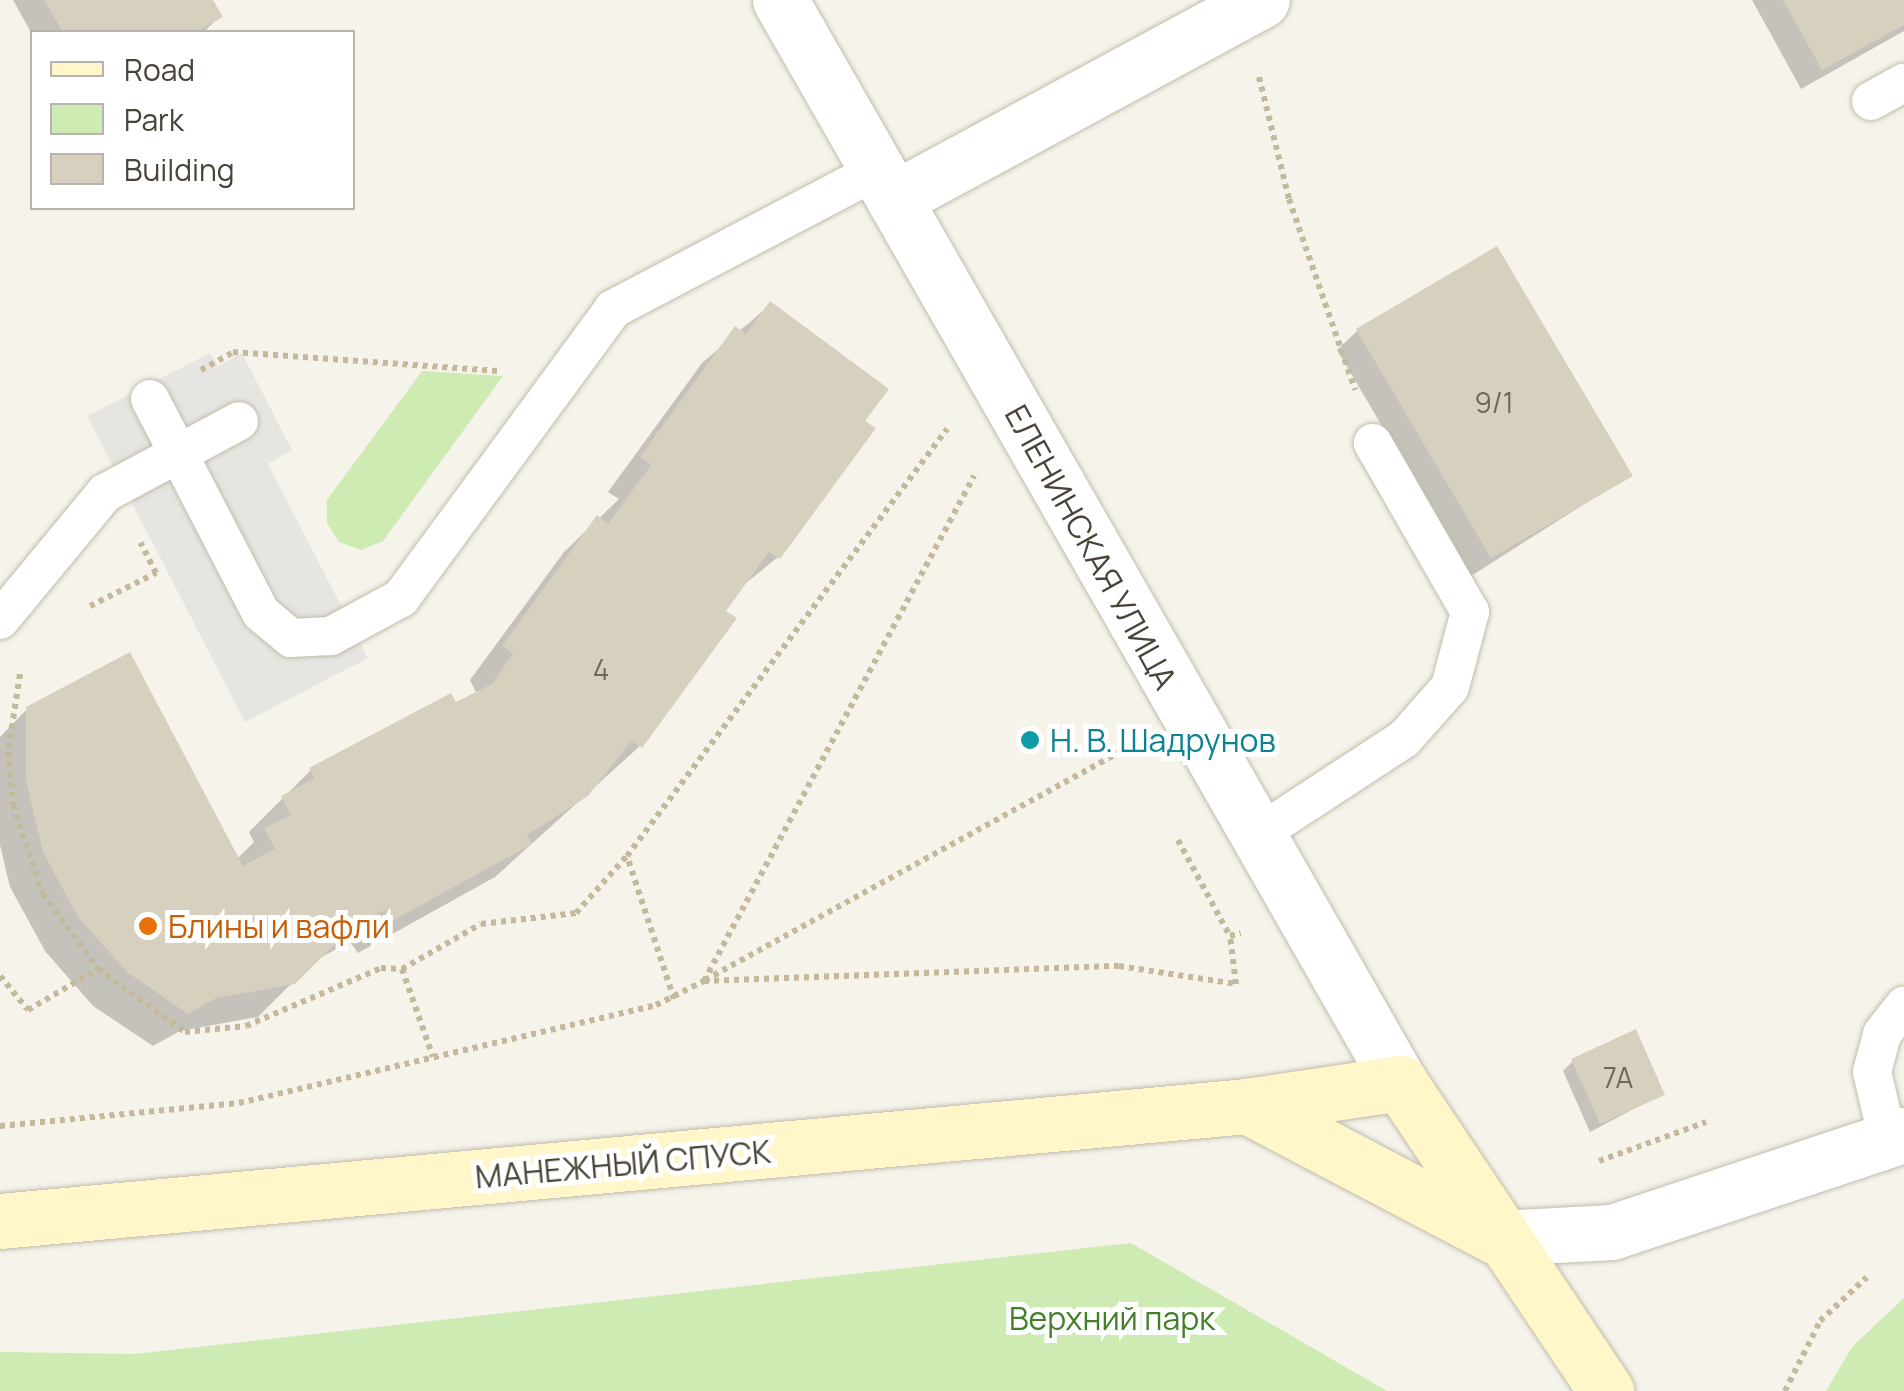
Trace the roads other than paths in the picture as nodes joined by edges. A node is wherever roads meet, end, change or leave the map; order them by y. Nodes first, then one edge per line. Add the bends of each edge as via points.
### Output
1 (780, 0) edge
2 (1262, 0) edge
3 (1904, 83) edge
4 (1871, 101) dead end
5 (886, 185) junction
6 (150, 399) road end
7 (238, 422) dead end
8 (1373, 443) road end
9 (0, 620) edge
10 (1254, 837) junction
11 (1904, 1006) edge
12 (1400, 1083) junction
13 (1246, 1106) junction
14 (1896, 1138) edge
15 (0, 1221) edge
16 (1500, 1238) junction
17 (1606, 1391) edge

1 - 5 street, ЕЛЕНИНСКАЯ УЛИЦА
2 - 5 street
3 - 4 lane
5 - 6 lane via 613,309 401,598 331,636 291,638 260,613
5 - 10 street, ЕЛЕНИНСКАЯ УЛИЦА
7 - 9 lane via 105,493
8 - 10 lane via 1470,612 1450,687 1404,738
10 - 12 street, ЕЛЕНИНСКАЯ УЛИЦА
11 - 14 lane via 1882,1034 1872,1072
12 - 13 main road, МАНЕЖНЫЙ СПУСК
12 - 16 main road, ЕЛЕНИНСКАЯ УЛИЦА
13 - 15 main road, МАНЕЖНЫЙ СПУСК
13 - 16 main road
14 - 16 street via 1612,1232
16 - 17 main road, ЕЛЕНИНСКАЯ УЛИЦА

